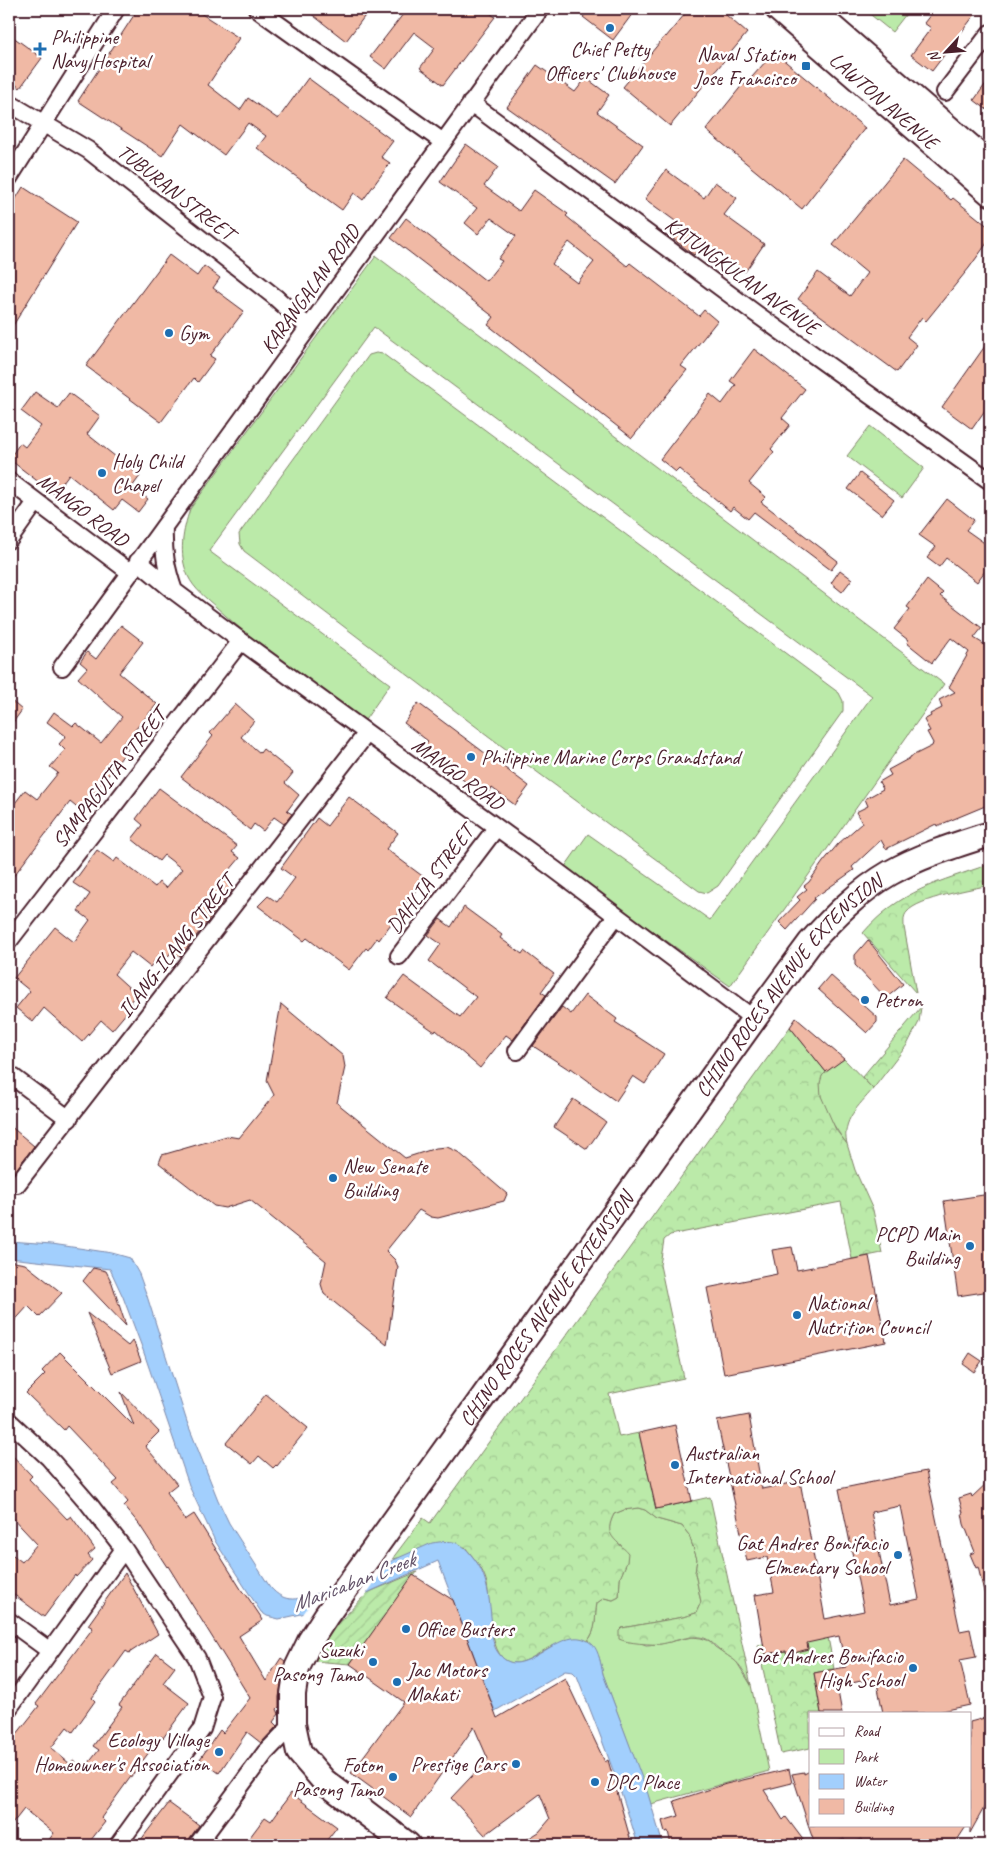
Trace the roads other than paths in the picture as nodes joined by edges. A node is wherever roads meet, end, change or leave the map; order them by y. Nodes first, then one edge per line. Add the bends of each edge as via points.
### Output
1 (116, 9) edge
2 (257, 9) edge
3 (540, 9) edge
4 (778, 9) edge
5 (812, 9) edge
6 (990, 33) edge
7 (945, 92) dead end
8 (9, 103) edge
9 (471, 103) junction
10 (43, 124) junction
11 (444, 142) junction
12 (990, 164) edge
13 (9, 178) edge
14 (990, 193) edge
15 (308, 327) junction
16 (9, 481) edge
17 (990, 481) edge
18 (36, 502) junction
19 (164, 527) junction
20 (9, 540) edge
21 (135, 567) junction
22 (174, 591) junction
23 (241, 642) junction
24 (62, 667) dead end
25 (367, 734) junction
26 (496, 828) junction
27 (990, 834) edge
28 (616, 916) junction
29 (9, 941) edge
30 (398, 956) dead end
31 (754, 1019) junction
32 (517, 1051) dead end
33 (9, 1074) edge
34 (69, 1119) junction
35 (17, 1184) dead end
36 (9, 1421) edge
37 (124, 1549) junction
38 (9, 1621) edge
39 (50, 1651) junction
40 (9, 1708) edge
41 (293, 1724) junction
42 (118, 1845) edge
43 (197, 1845) edge
44 (408, 1845) edge

1 - 10 street
2 - 11 street
3 - 9 street, KARANGALAN ROAD
4 - 14 main road, LAWTON AVENUE
5 - 12 main road, LAWTON AVENUE
6 - 7 street
8 - 10 street, TUBURAN STREET
9 - 11 street, KARANGALAN ROAD
9 - 17 street, KATUNGKULAN AVENUE
10 - 13 street
10 - 15 street, TUBURAN STREET via 88,150 275,297
11 - 15 street, KARANGALAN ROAD
15 - 19 street, KARANGALAN ROAD
16 - 18 street, MANGO ROAD
18 - 20 street
18 - 21 street, MANGO ROAD
19 - 21 street, KARANGALAN ROAD
19 - 22 street via 165,564
21 - 22 street, MANGO ROAD
21 - 24 street, KARANGALAN ROAD
22 - 23 street, MANGO ROAD
23 - 25 street, MANGO ROAD
23 - 29 street, SAMPAGUITA STREET
25 - 26 street, MANGO ROAD
25 - 34 street, ILANG-ILANG STREET
26 - 28 street, MANGO ROAD
26 - 30 street, DAHLIA STREET
27 - 31 main road, CHINO ROCES AVENUE EXTENSION via 909,864 858,894 810,943
28 - 31 street, MANGO ROAD
28 - 32 street
31 - 41 main road, CHINO ROCES AVENUE EXTENSION via 326,1616 297,1668
33 - 34 street
34 - 35 street, ILANG-ILANG STREET
36 - 37 street via 49,1458
37 - 39 street
37 - 42 street via 197,1658 212,1698 202,1729
38 - 39 street
39 - 40 street
41 - 43 street via 265,1753
41 - 44 main road, CHINO ROCES AVENUE EXTENSION via 299,1752 324,1781

